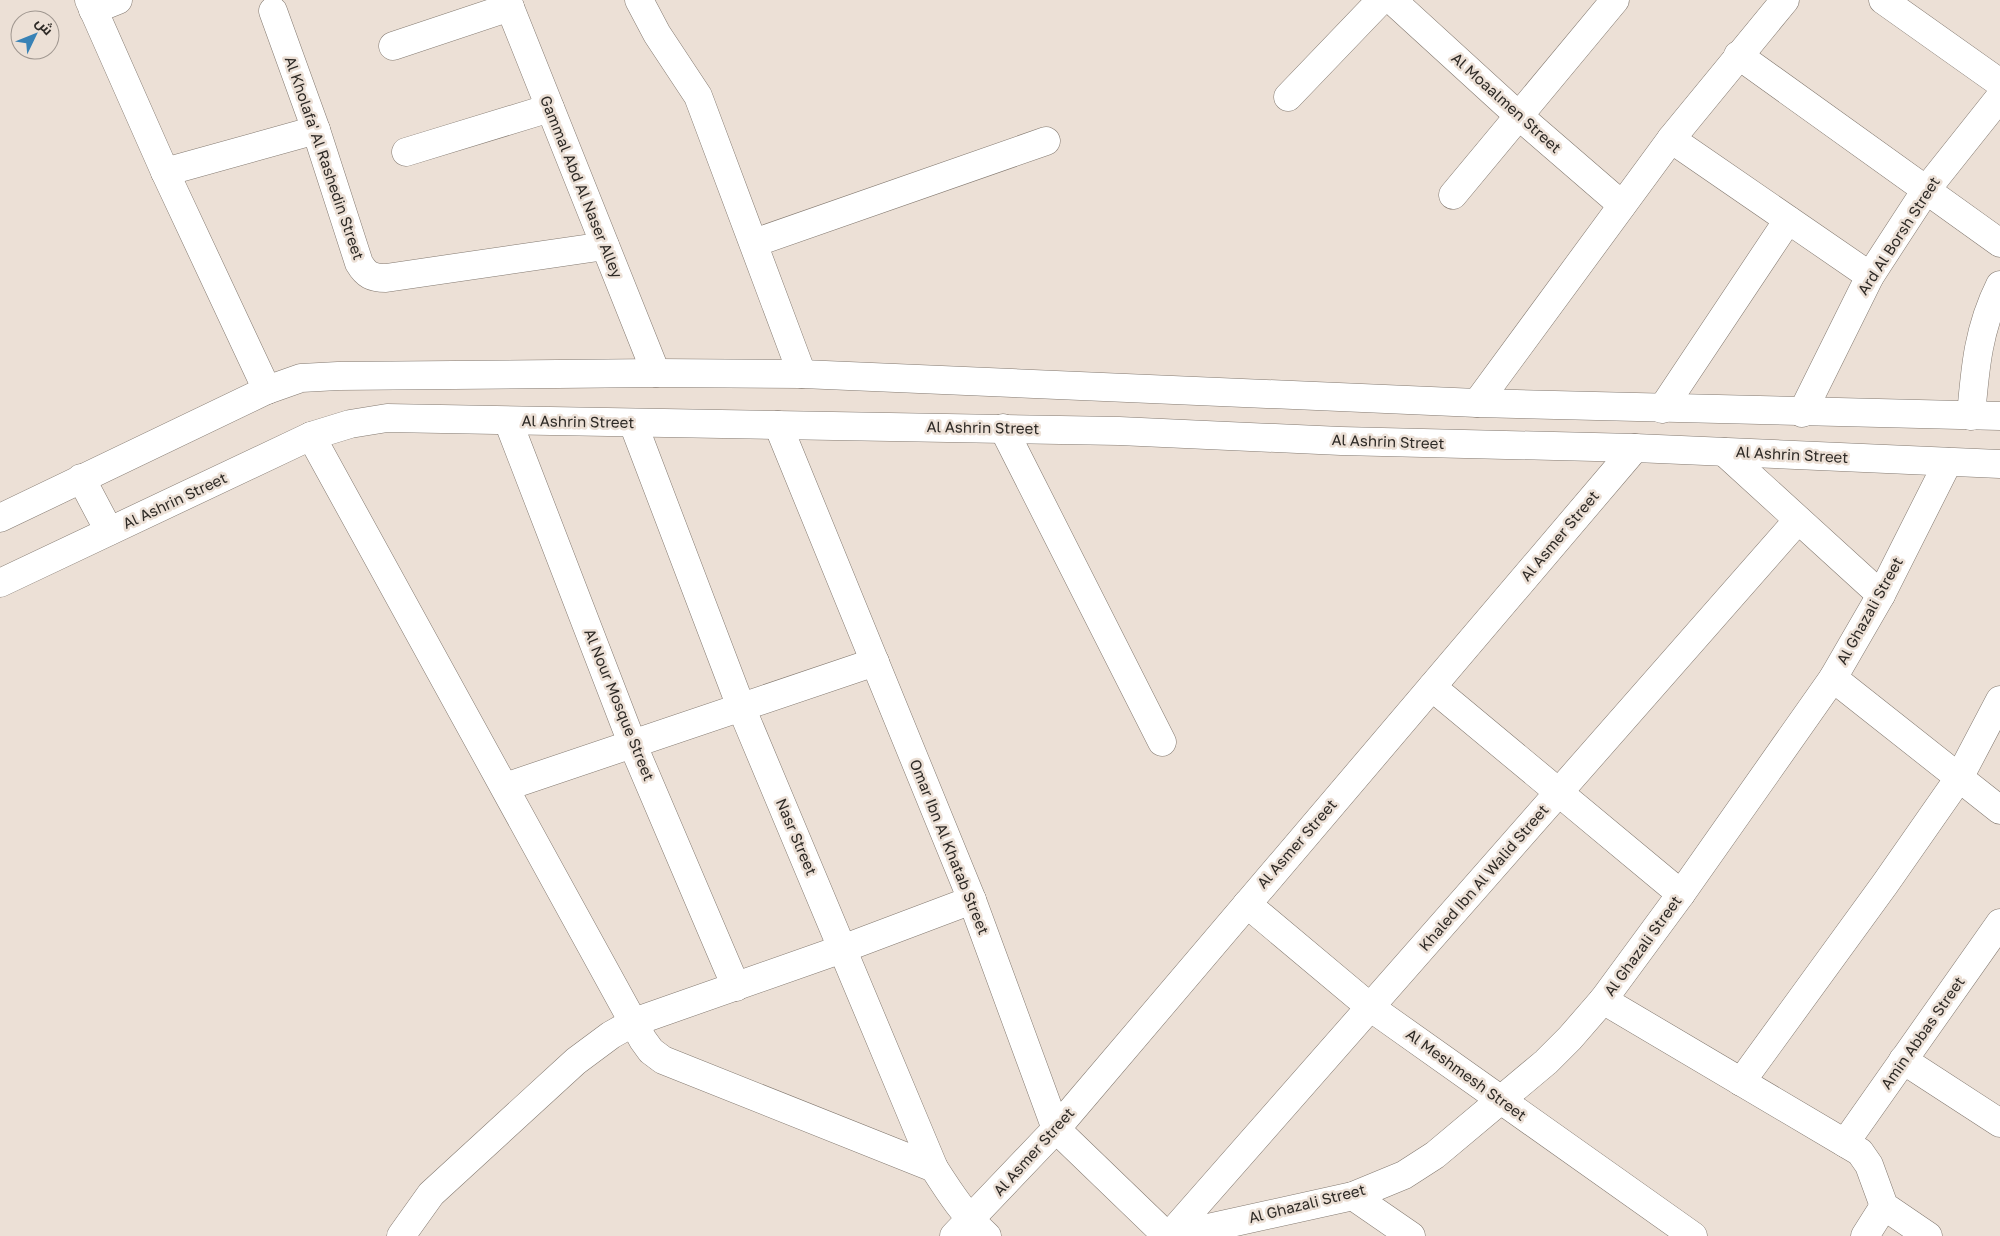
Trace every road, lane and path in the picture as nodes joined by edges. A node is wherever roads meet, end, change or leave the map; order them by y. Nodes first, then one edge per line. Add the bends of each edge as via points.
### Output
1 (118, 0) edge
2 (639, 0) edge
3 (1382, 0) edge
4 (1392, 0) edge
5 (1615, 0) edge
6 (1785, 0) edge
7 (1883, 0) edge
8 (509, 4) edge
9 (91, 5) edge
10 (273, 11) dead end
11 (393, 46) dead end
12 (1738, 56) junction
13 (2000, 83) edge
14 (2000, 96) edge
15 (1288, 97) dead end
16 (550, 108) junction
17 (1519, 116) junction
18 (316, 130) junction
19 (1671, 139) junction
20 (1046, 141) dead end
21 (406, 152) dead end
22 (165, 172) junction
23 (1926, 190) junction
24 (1454, 195) dead end
25 (1622, 204) junction
26 (1788, 220) junction
27 (754, 243) junction
28 (2000, 243) edge
29 (605, 246) junction
30 (1870, 276) junction
31 (2000, 286) edge
32 (656, 373) junction
33 (802, 374) junction
34 (267, 390) junction
35 (1477, 403) junction
36 (1662, 409) junction
37 (1802, 412) junction
38 (1873, 414) junction
39 (1971, 416) junction
40 (2000, 416) edge
41 (508, 421) junction
42 (634, 423) junction
43 (778, 424) junction
44 (1003, 428) junction
45 (311, 436) junction
46 (1635, 448) junction
47 (1724, 452) junction
48 (1870, 458) junction
49 (1948, 462) junction
50 (2000, 464) edge
51 (81, 478) junction
52 (0, 518) edge
53 (1798, 520) junction
54 (109, 531) junction
55 (0, 582) edge
56 (1881, 595) junction
57 (874, 662) junction
58 (1833, 678) junction
59 (1432, 687) junction
60 (2000, 700) edge
61 (741, 707) junction
62 (1162, 742) dead end
63 (632, 744) junction
64 (1959, 778) junction
65 (505, 787) junction
66 (1559, 793) junction
67 (2000, 810) edge
68 (1681, 894) junction
69 (972, 900) junction
70 (1247, 904) junction
71 (2000, 923) edge
72 (842, 949) junction
73 (1991, 954) edge
74 (736, 987) junction
75 (1603, 1000) junction
76 (1370, 1007) junction
77 (634, 1022) junction
78 (1903, 1060) junction
79 (1741, 1082) junction
80 (1500, 1100) junction
81 (2000, 1123) edge
82 (1056, 1129) junction
83 (1845, 1143) junction
84 (934, 1168) junction
85 (1353, 1196) junction
86 (1884, 1206) junction
87 (970, 1231) edge
88 (401, 1236) edge
89 (1169, 1236) edge
90 (1411, 1236) edge
91 (1694, 1236) edge
92 (1865, 1236) edge
93 (1928, 1236) edge

1 - 9 street
2 - 27 street via 698,96
3 - 15 street
4 - 17 street, Al Moaalmen Street
5 - 17 street
6 - 12 street
7 - 13 street
8 - 11 street
8 - 16 street, Gammal Abd Al Naser Alley
9 - 22 street
10 - 18 street, Al Kholafa' Al Rashedin Street
12 - 19 street
12 - 23 street
14 - 23 street, Ard Al Borsh Street
16 - 21 street
16 - 29 street, Gammal Abd Al Naser Alley
17 - 24 street
17 - 25 street, Al Moaalmen Street
18 - 22 street
18 - 29 street, Al Kholafa' Al Rashedin Street via 359,263 364,273 374,278
19 - 25 street
19 - 26 street
20 - 27 street
22 - 34 street
23 - 28 street
23 - 30 street, Ard Al Borsh Street
25 - 35 street
26 - 30 street
26 - 36 street
27 - 33 street
29 - 32 street, Gammal Abd Al Naser Alley
30 - 37 street, Ard Al Borsh Street
31 - 39 street via 1991,304 1976,357
32 - 33 street
32 - 34 street via 338,376 301,378
33 - 35 street
34 - 51 street
35 - 36 street
36 - 37 street
37 - 38 street
38 - 39 street
38 - 48 street
39 - 40 street
41 - 42 street, Al Ashrin Street
41 - 45 street, Al Ashrin Street via 387,418 350,424
41 - 63 street, Al Nour Mosque Street
42 - 43 street, Al Ashrin Street
42 - 61 street, Nasr Street
43 - 44 street, Al Ashrin Street
43 - 57 street, Omar Ibn Al Khatab Street
44 - 46 street, Al Ashrin Street
44 - 62 street
45 - 54 street, Al Ashrin Street
45 - 65 street
46 - 47 street, Al Ashrin Street
46 - 59 street, Al Asmer Street
47 - 48 street, Al Ashrin Street
47 - 53 street
48 - 49 street, Al Ashrin Street
49 - 50 street, Al Ashrin Street
49 - 56 street, Al Ghazali Street
51 - 52 street
51 - 54 street
53 - 56 street
53 - 66 street, Khaled Ibn Al Walid Street
54 - 55 street, Al Ashrin Street
56 - 58 street, Al Ghazali Street
57 - 61 street
57 - 69 street, Omar Ibn Al Khatab Street
58 - 64 street
58 - 68 street, Al Ghazali Street
59 - 66 street
59 - 70 street, Al Asmer Street
60 - 64 street
61 - 63 street
61 - 72 street, Nasr Street
63 - 65 street
63 - 74 street, Al Nour Mosque Street
64 - 67 street
64 - 79 street
65 - 77 street
66 - 68 street
66 - 76 street, Khaled Ibn Al Walid Street
68 - 75 street, Al Ghazali Street
69 - 72 street
69 - 82 street, Omar Ibn Al Khatab Street
70 - 76 street, Al Meshmesh Street
70 - 82 street, Al Asmer Street
71 - 73 street, Amin Abbas Street
72 - 74 street
72 - 84 street, Nasr Street
73 - 78 street, Amin Abbas Street
74 - 77 street
75 - 79 street
75 - 80 street, Al Ghazali Street via 1546,1062
76 - 80 street, Al Meshmesh Street
76 - 89 street, Khaled Ibn Al Walid Street
77 - 84 street via 651,1051 663,1060
77 - 88 street via 568,1068 431,1194
78 - 81 street
78 - 83 street, Amin Abbas Street
79 - 83 street
80 - 85 street, Al Ghazali Street via 1435,1155 1404,1175
80 - 91 street, Al Meshmesh Street
82 - 87 street, Al Asmer Street
82 - 89 street, Omar Ibn Al Khatab Street
83 - 86 street via 1860,1152 1869,1165
84 - 87 street, Nasr Street
85 - 89 street, Al Ghazali Street
85 - 90 street
86 - 92 street
86 - 93 street

